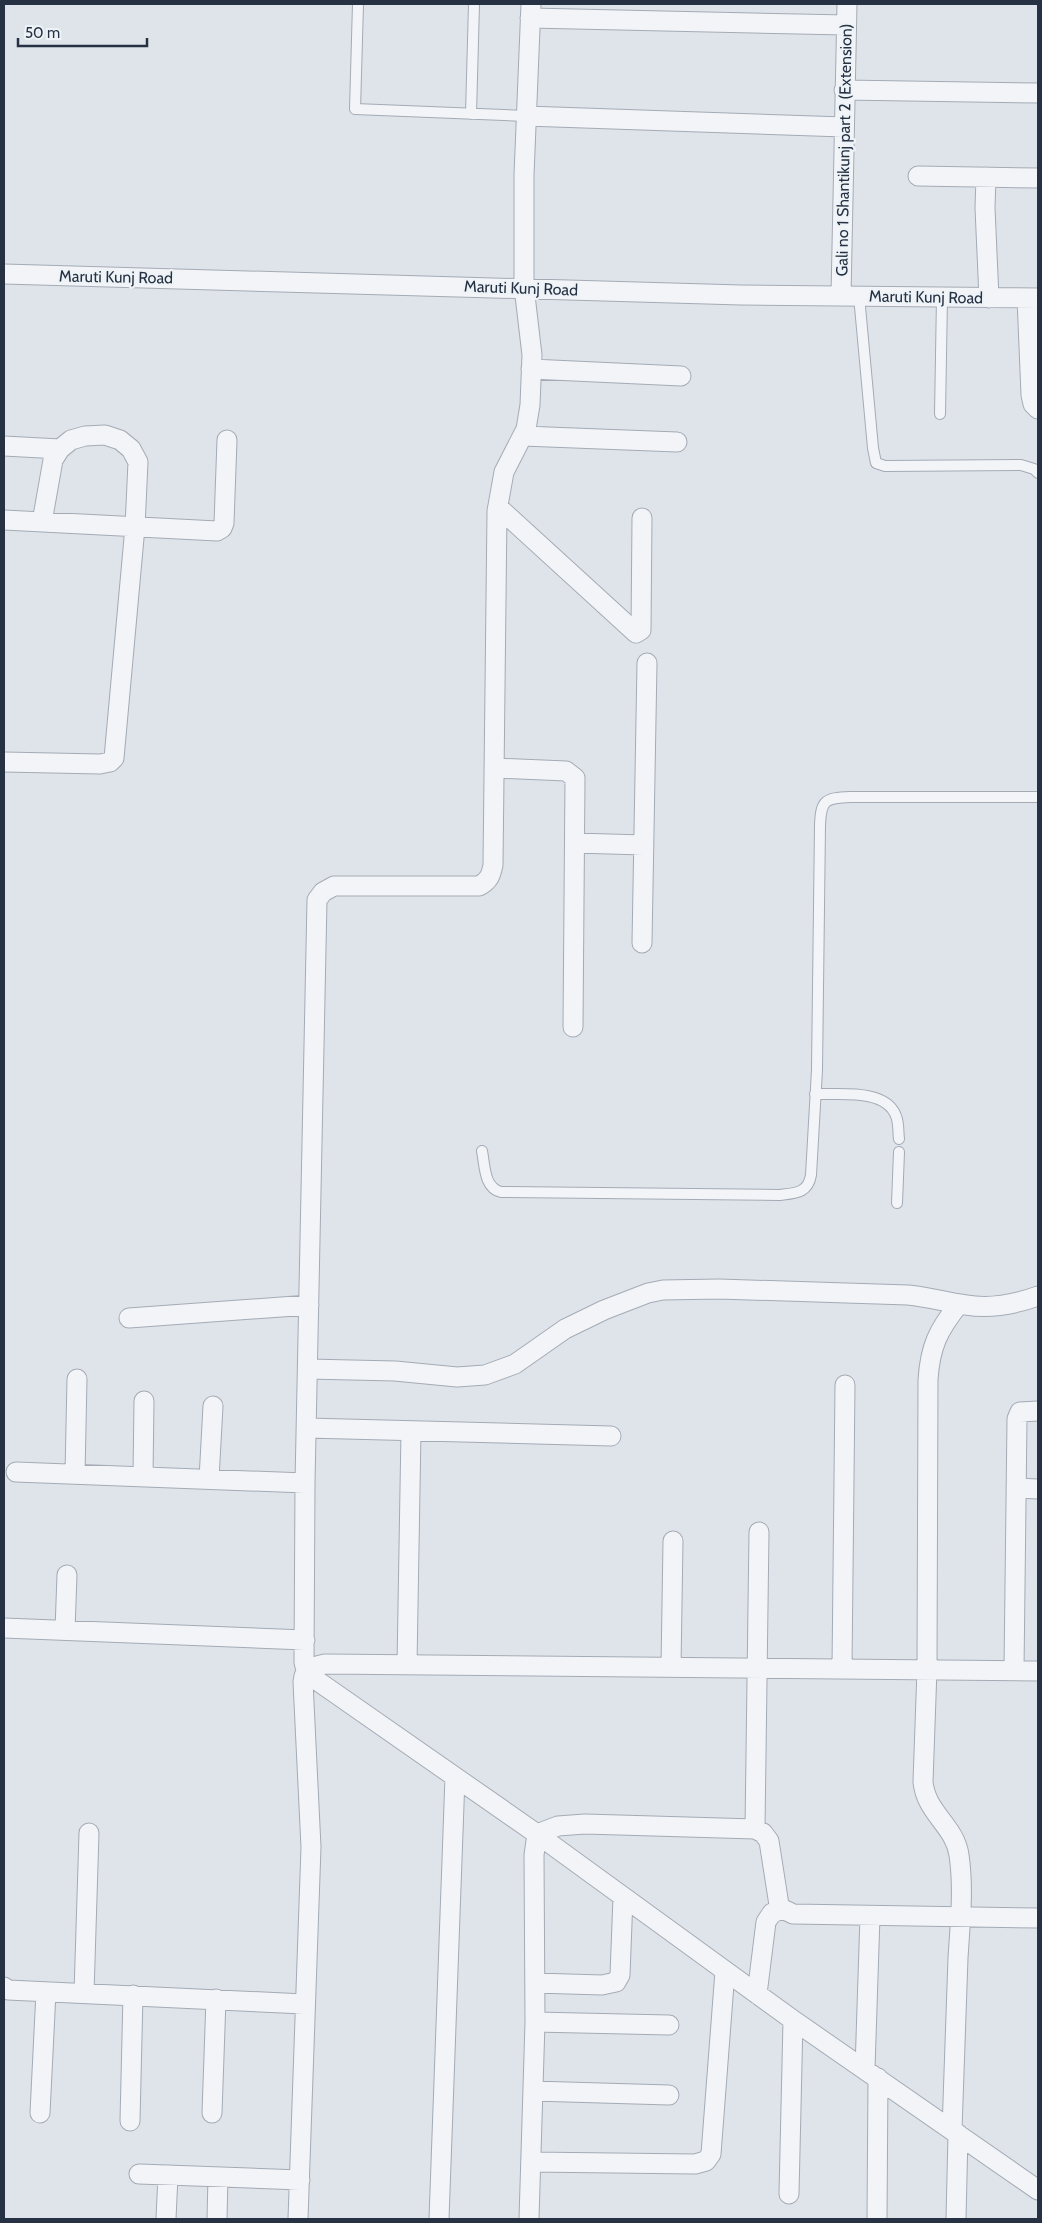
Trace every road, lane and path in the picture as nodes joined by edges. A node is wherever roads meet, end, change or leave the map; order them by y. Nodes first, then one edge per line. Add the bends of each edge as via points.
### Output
1 (358, 4) edge
2 (474, 4) edge
3 (847, 4) edge
4 (531, 11) edge
5 (846, 25) junction
6 (844, 90) junction
7 (1038, 93) edge
8 (471, 114) junction
9 (526, 116) junction
10 (844, 127) junction
11 (918, 176) dead end
12 (986, 177) junction
13 (1038, 178) edge
14 (4, 274) edge
15 (524, 287) junction
16 (850, 296) junction
17 (942, 297) junction
18 (989, 298) junction
19 (1032, 298) edge
20 (531, 369) junction
21 (681, 376) dead end
22 (1038, 409) edge
23 (940, 414) dead end
24 (523, 436) junction
25 (227, 440) dead end
26 (676, 442) dead end
27 (4, 446) edge
28 (60, 449) junction
29 (1038, 473) edge
30 (498, 508) junction
31 (642, 518) dead end
32 (4, 520) edge
33 (42, 522) junction
34 (135, 527) junction
35 (647, 663) dead end
36 (4, 762) edge
37 (494, 768) junction
38 (1038, 798) edge
39 (575, 843) junction
40 (644, 845) junction
41 (642, 943) dead end
42 (573, 1027) dead end
43 (815, 1094) junction
44 (899, 1139) dead end
45 (482, 1151) dead end
46 (899, 1152) dead end
47 (897, 1203) dead end
48 (1038, 1296) edge
49 (959, 1304) junction
50 (309, 1305) junction
51 (129, 1318) dead end
52 (308, 1369) junction
53 (77, 1379) dead end
54 (845, 1385) dead end
55 (144, 1401) dead end
56 (213, 1406) dead end
57 (1038, 1411) edge
58 (307, 1428) junction
59 (411, 1431) junction
60 (611, 1436) dead end
61 (16, 1472) dead end
62 (75, 1474) junction
63 (143, 1476) junction
64 (209, 1479) junction
65 (305, 1483) junction
66 (1016, 1488) junction
67 (1038, 1488) edge
68 (759, 1532) dead end
69 (673, 1541) dead end
70 (67, 1575) dead end
71 (4, 1628) edge
72 (65, 1630) junction
73 (304, 1640) junction
74 (407, 1665) junction
75 (671, 1667) junction
76 (757, 1667) junction
77 (842, 1668) junction
78 (927, 1669) junction
79 (1014, 1670) junction
80 (306, 1671) junction
81 (1038, 1671) edge
82 (455, 1776) junction
83 (755, 1829) junction
84 (89, 1834) dead end
85 (537, 1834) junction
86 (623, 1897) junction
87 (783, 1909) junction
88 (870, 1916) junction
89 (960, 1917) junction
90 (1038, 1918) edge
91 (725, 1971) junction
92 (535, 1983) junction
93 (4, 1988) edge
94 (46, 1992) junction
95 (84, 1994) junction
96 (757, 1994) junction
97 (132, 1996) junction
98 (216, 1999) junction
99 (304, 2004) junction
100 (793, 2020) junction
101 (535, 2022) junction
102 (669, 2025) dead end
103 (872, 2074) junction
104 (533, 2092) junction
105 (669, 2095) dead end
106 (40, 2112) dead end
107 (212, 2113) dead end
108 (130, 2121) dead end
109 (955, 2132) junction
110 (531, 2162) junction
111 (139, 2174) dead end
112 (168, 2175) junction
113 (218, 2177) junction
114 (300, 2180) junction
115 (1038, 2190) edge
116 (789, 2194) dead end
117 (166, 2219) edge
118 (217, 2219) edge
119 (298, 2219) edge
120 (439, 2219) edge
121 (529, 2219) edge
122 (876, 2219) edge
123 (956, 2219) edge

1 - 8 lane via 354,108
2 - 8 lane
3 - 5 street, Gali no 1 Shantikunj part 2 (Extension)
4 - 5 street
4 - 9 street
5 - 6 street, Gali no 1 Shantikunj part 2 (Extension)
6 - 7 street
6 - 10 street, Gali no 1 Shantikunj part 2 (Extension)
8 - 9 lane
9 - 10 street
9 - 15 street
10 - 16 street, Gali no 1 Shantikunj part 2 (Extension)
11 - 12 street
12 - 13 street
12 - 18 street
14 - 15 street, Maruti Kunj Road
15 - 16 street, Maruti Kunj Road
15 - 20 street via 531,335
16 - 17 street, Maruti Kunj Road
16 - 29 lane via 876,463 885,466 1021,465
17 - 18 street, Maruti Kunj Road
17 - 23 lane
18 - 19 street, Maruti Kunj Road
19 - 22 street via 1032,395 1033,404
20 - 21 street
20 - 24 street via 530,405
24 - 26 street
24 - 30 street via 504,472
25 - 34 street via 222,528 217,531
27 - 28 street
28 - 33 street via 53,460
28 - 34 street via 71,440 106,435 131,449 138,462
30 - 31 street via 638,633 641,630
30 - 37 street
32 - 33 street
33 - 34 street
34 - 36 street via 114,758 100,764
35 - 40 street
37 - 39 street via 571,773 576,786
37 - 50 street via 493,865 484,883 479,886 334,886 323,892 318,900
38 - 43 lane via 850,797 823,803 820,809
39 - 40 street
39 - 42 street
40 - 41 street
43 - 44 lane via 868,1096 881,1101 896,1116
43 - 45 lane via 810,1183 800,1193 501,1192 490,1186
46 - 47 lane
48 - 49 street via 1002,1305
49 - 52 street via 908,1295 663,1290 604,1310 565,1329 515,1364 485,1375 457,1377 388,1370
49 - 78 street via 938,1333 929,1363
50 - 51 street
50 - 52 street
52 - 58 street
53 - 62 street
54 - 77 street
55 - 63 street
56 - 64 street
57 - 66 street via 1023,1411 1018,1416
58 - 59 street
58 - 65 street
59 - 60 street
59 - 74 street
61 - 62 street
62 - 63 street
63 - 64 street
64 - 65 street
65 - 73 street
66 - 67 street
66 - 79 street
68 - 76 street
69 - 75 street
70 - 72 street
71 - 72 street
72 - 73 street
73 - 80 street
74 - 75 street
74 - 80 street via 325,1664
75 - 76 street
76 - 77 street
76 - 83 street
77 - 78 street
78 - 79 street
78 - 89 street via 924,1794 958,1849
79 - 81 street
80 - 82 street
80 - 99 street via 303,1682 311,1847
82 - 85 street
82 - 120 street
83 - 85 street via 585,1824 558,1826
83 - 87 street via 769,1841
84 - 95 street
85 - 86 street
85 - 92 street via 534,1855
86 - 91 street
86 - 92 street via 620,1975 616,1982 602,1985
87 - 88 street via 799,1915
87 - 96 street via 772,1913 766,1922
88 - 89 street
88 - 103 street
89 - 90 street
89 - 109 street
91 - 96 street
91 - 110 street via 711,2154 706,2161 695,2164
92 - 101 street
93 - 94 street
94 - 95 street
94 - 106 street
95 - 97 street
96 - 100 street
97 - 98 street
97 - 108 street
98 - 99 street
98 - 107 street
99 - 114 street
100 - 103 street
100 - 116 street
101 - 102 street
101 - 104 street
103 - 109 street
103 - 122 street
104 - 105 street
104 - 110 street
109 - 115 street
109 - 123 street
110 - 121 street
111 - 112 street
112 - 113 street
112 - 117 street
113 - 114 street
113 - 118 street
114 - 119 street

